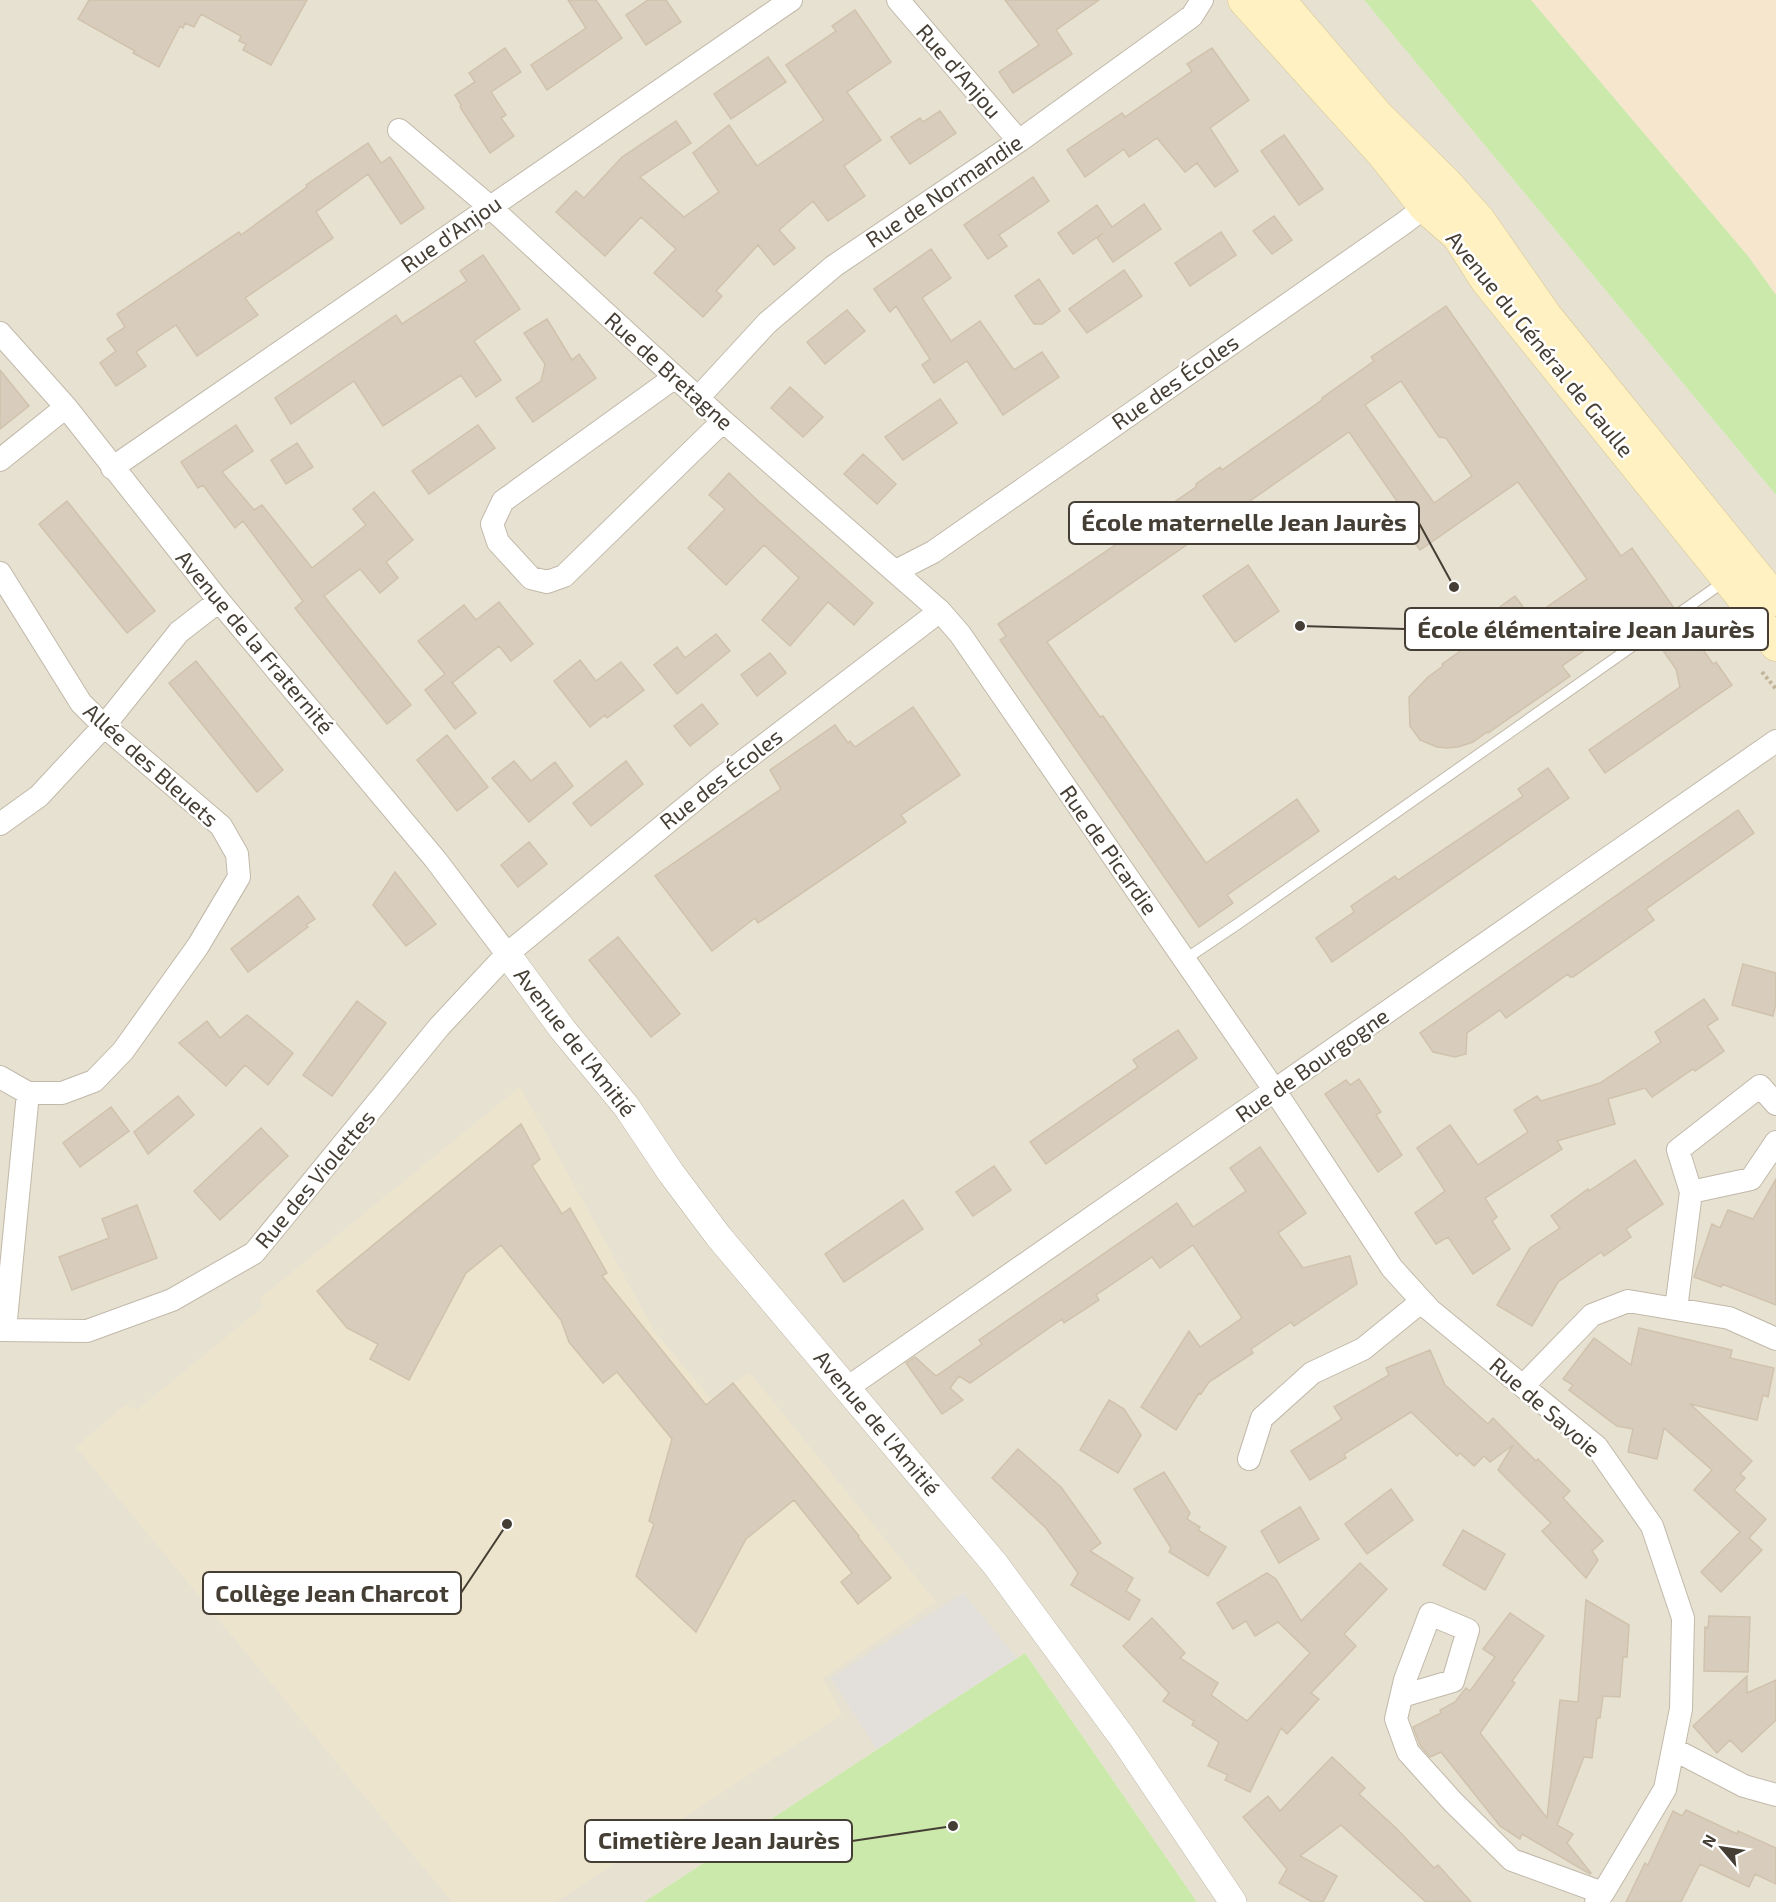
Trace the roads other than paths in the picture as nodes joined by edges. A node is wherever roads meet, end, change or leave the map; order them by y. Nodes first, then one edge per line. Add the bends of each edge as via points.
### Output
1 (790, 0) edge
2 (898, 0) edge
3 (1202, 0) edge
4 (1244, 0) edge
5 (1279, 0) edge
6 (399, 130) dead end
7 (1019, 141) junction
8 (1446, 183) junction
9 (490, 207) junction
10 (1425, 207) junction
11 (0, 333) edge
12 (675, 377) junction
13 (698, 398) junction
14 (66, 407) junction
15 (723, 421) junction
16 (0, 460) edge
17 (112, 468) junction
18 (896, 571) junction
19 (0, 573) edge
20 (1728, 579) junction
21 (1776, 600) edge
22 (219, 601) junction
23 (940, 611) junction
24 (1776, 645) edge
25 (104, 726) junction
26 (1776, 741) edge
27 (0, 824) edge
28 (507, 954) junction
29 (1184, 960) junction
30 (0, 1077) edge
31 (1275, 1091) junction
32 (28, 1093) junction
33 (1776, 1104) edge
34 (1776, 1142) edge
35 (1691, 1192) junction
36 (1422, 1301) junction
37 (1676, 1309) junction
38 (3, 1330) edge
39 (1776, 1339) edge
40 (1524, 1386) junction
41 (847, 1388) junction
42 (1249, 1459) dead end
43 (1402, 1696) dead end
44 (1673, 1749) junction
45 (1776, 1795) edge
46 (1600, 1898) edge
47 (1233, 1902) edge

1 - 9 street, Rue d'Anjou
2 - 7 street, Rue d'Anjou
3 - 7 street, Rue de Normandie via 1192,16
4 - 10 main road, Avenue du Général de Gaulle via 1383,154
5 - 8 main road, Avenue du Général de Gaulle via 1377,115
6 - 9 street, Rue de Bretagne
7 - 13 street, Rue de Normandie via 834,266 767,323
8 - 10 street, Rue des Écoles
8 - 21 main road, Avenue du Général de Gaulle via 1479,220 1546,316
9 - 12 street, Rue de Bretagne
9 - 17 street, Rue d'Anjou
10 - 18 street, Rue des Écoles via 933,552
10 - 20 main road, Avenue du Général de Gaulle via 1458,236 1486,279
11 - 14 street, Avenue de la Fraternité
12 - 13 street, Rue de Bretagne
12 - 15 street via 503,501 492,524 498,542 531,578 547,582 564,576
13 - 15 street, Rue de Bretagne
14 - 16 street
14 - 17 street, Avenue de la Fraternité
15 - 18 street, Rue de Bretagne
17 - 22 street, Avenue de la Fraternité
18 - 23 street, Rue de Bretagne
19 - 25 street, Allée des Bleuets via 81,703
20 - 24 main road, Avenue du Général de Gaulle
20 - 29 lane
22 - 25 street via 179,632
22 - 28 street, Avenue de la Fraternité via 435,858
23 - 28 street, Rue des Écoles via 720,778
23 - 29 street, Rue de Picardie via 960,634
25 - 27 street via 39,796
25 - 32 street, Allée des Bleuets via 221,826 237,854 239,877 198,946 123,1051 94,1081 62,1093
26 - 31 street, Rue de Bourgogne
28 - 38 street, Rue des Violettes via 439,1027 254,1253 172,1300 87,1332
28 - 41 street, Avenue de l'Amitié via 626,1106 719,1238
29 - 31 street, Rue de Picardie
30 - 32 street, Allée des Bleuets
31 - 36 street, Rue de Savoie via 1392,1268
31 - 41 street, Rue de Bourgogne
32 - 38 street
33 - 35 street via 1760,1086 1678,1150
34 - 35 street via 1751,1179
35 - 37 street
36 - 40 street, Rue de Savoie
36 - 42 street via 1363,1349 1312,1373 1262,1418
37 - 39 street via 1729,1318
37 - 40 street via 1628,1301 1592,1315
40 - 44 street, Rue de Savoie via 1597,1448 1652,1526 1683,1618 1681,1709
41 - 47 street, Avenue de l'Amitié via 995,1564 1122,1737
43 - 46 street via 1396,1719 1408,1752 1453,1802 1512,1860
44 - 45 street via 1744,1786
44 - 46 street, Rue de Savoie via 1665,1789

